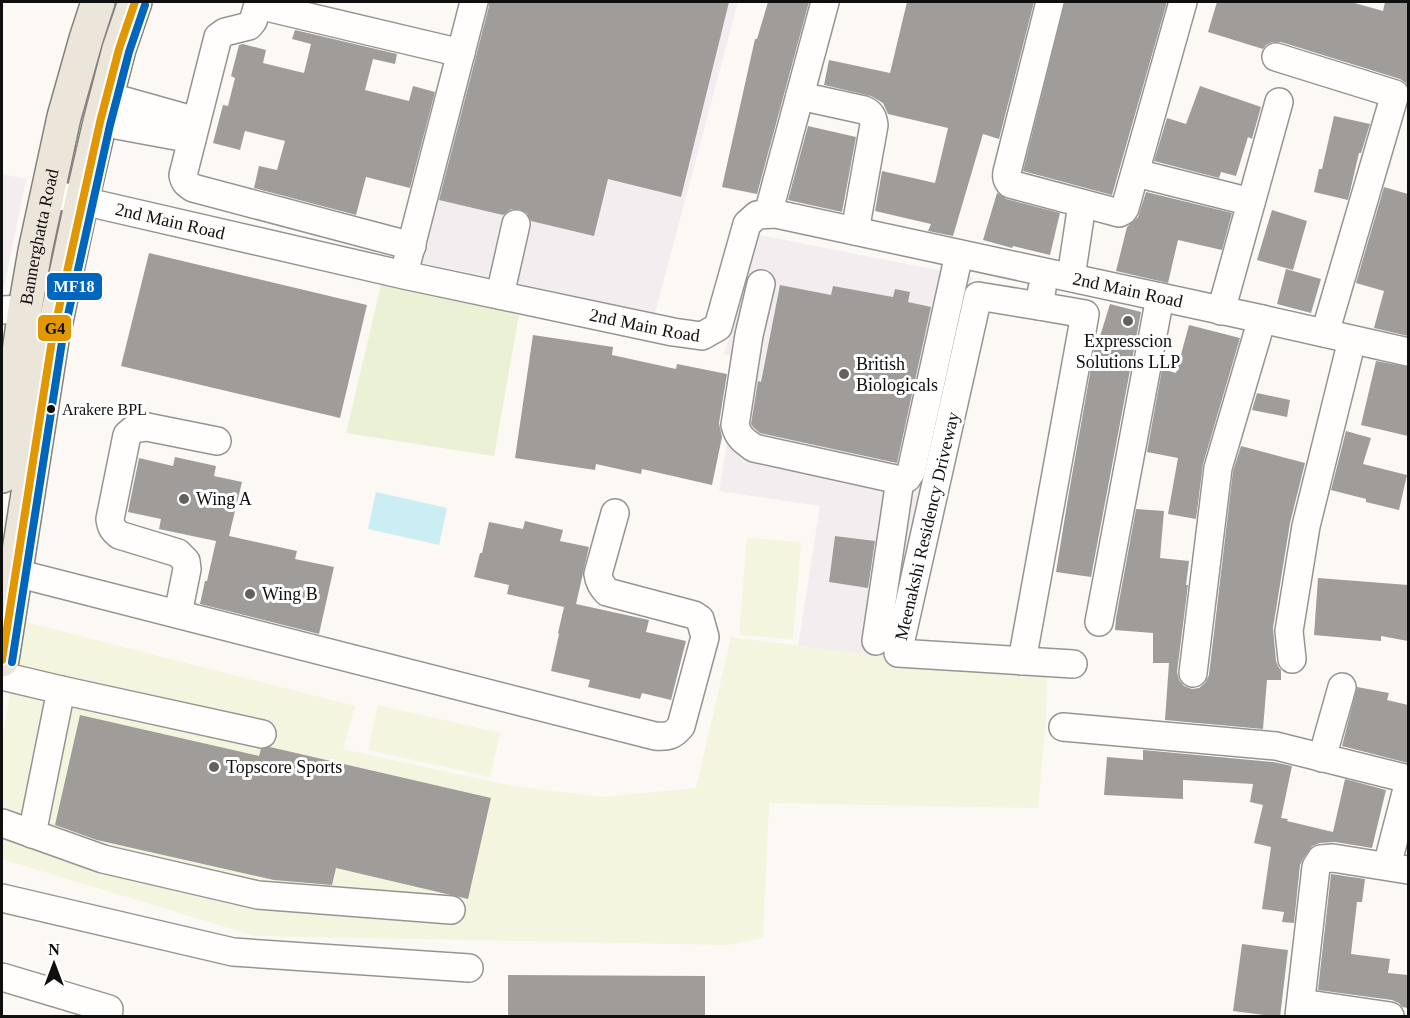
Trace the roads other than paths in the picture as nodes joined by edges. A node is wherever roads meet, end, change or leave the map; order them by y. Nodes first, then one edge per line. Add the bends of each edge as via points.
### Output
1 (98, 2) edge
2 (135, 2) edge
3 (474, 2) edge
4 (825, 2) edge
5 (1050, 2) edge
6 (1183, 2) edge
7 (461, 53) junction
8 (1276, 57) dead end
9 (800, 96) junction
10 (1279, 102) dead end
11 (104, 109) junction
12 (194, 130) junction
13 (1148, 176) dead end
14 (48, 193) junction
15 (82, 200) junction
16 (1251, 202) junction
17 (1082, 204) junction
18 (768, 214) junction
19 (516, 224) dead end
20 (855, 231) junction
21 (412, 246) junction
22 (958, 254) junction
23 (404, 274) junction
24 (1052, 274) junction
25 (761, 284) dead end
26 (500, 295) junction
27 (1160, 297) junction
28 (1036, 306) junction
29 (13, 309) edge
30 (1221, 310) junction
31 (1262, 319) junction
32 (718, 327) junction
33 (1325, 333) junction
34 (749, 335) junction
35 (1352, 340) junction
36 (1408, 352) edge
37 (217, 441) dead end
38 (2, 476) edge
39 (900, 480) junction
40 (615, 513) dead end
41 (16, 573) junction
42 (178, 614) junction
43 (1099, 622) dead end
44 (876, 641) dead end
45 (1292, 659) dead end
46 (2, 660) edge
47 (1022, 661) junction
48 (1073, 664) dead end
49 (1193, 674) dead end
50 (2, 676) edge
51 (1342, 687) dead end
52 (61, 690) junction
53 (1063, 727) dead end
54 (262, 734) dead end
55 (1322, 758) junction
56 (1408, 779) edge
57 (1408, 785) edge
58 (2, 823) edge
59 (32, 834) junction
60 (1398, 868) edge
61 (2, 898) edge
62 (451, 910) dead end
63 (469, 968) dead end
64 (2, 977) edge
65 (1300, 1010) edge
66 (108, 1017) edge
67 (1390, 1017) edge

1 - 14 main road, Bannerghatta Road via 64,117
2 - 11 main road, Bannerghatta Road
3 - 7 street
4 - 9 street
5 - 17 street via 1006,177 1010,184
6 - 17 street via 1125,208 1119,213
7 - 12 street via 258,5 249,26 218,37
7 - 21 street
8 - 33 street via 1395,94
9 - 18 street
9 - 20 street via 864,110 872,116 874,125
10 - 16 street
11 - 12 street
11 - 15 main road, Bannerghatta Road
12 - 21 street via 183,175 193,188
13 - 16 street
14 - 15 street, 2nd Main Road
14 - 29 main road, Bannerghatta Road via 35,251
15 - 23 street, 2nd Main Road
15 - 41 main road, Bannerghatta Road via 52,340
16 - 30 street
17 - 24 street
18 - 20 street, 2nd Main Road
18 - 32 street, 2nd Main Road via 757,215 747,224
19 - 26 street
20 - 22 street, 2nd Main Road
21 - 23 street
22 - 24 street, 2nd Main Road
22 - 39 street via 911,472
23 - 26 street, 2nd Main Road
24 - 27 street, 2nd Main Road
24 - 28 street
25 - 34 street
26 - 32 street, 2nd Main Road via 674,332 702,336
27 - 30 street, 2nd Main Road
27 - 43 street
28 - 47 street, Meenakshi Residency Driveway via 1085,314
28 - 47 street, Meenakshi Residency Driveway via 978,296 898,653
29 - 38 main road, Bannerghatta Road
30 - 31 street, 2nd Main Road
31 - 33 street, 2nd Main Road
31 - 49 street via 1218,468
32 - 34 street
33 - 35 street, 2nd Main Road
34 - 39 street via 735,425 742,441 754,448
35 - 36 street, 2nd Main Road
35 - 45 street via 1306,526 1289,631
37 - 42 street via 147,427 134,429 128,435 111,526 119,535 178,553 186,561
39 - 44 street
40 - 42 street via 598,574 602,587 607,592 694,615 700,620 705,637 681,726 665,737
41 - 42 street
41 - 46 main road, Bannerghatta Road
47 - 48 street
50 - 52 street
51 - 55 street
52 - 54 street
52 - 59 street
53 - 55 street via 1276,746
55 - 56 street
57 - 60 street
58 - 59 street
59 - 62 street via 103,859 258,895
60 - 65 street via 1321,859 1316,867
61 - 63 street via 233,952
64 - 66 street via 109,1009
65 - 67 street

